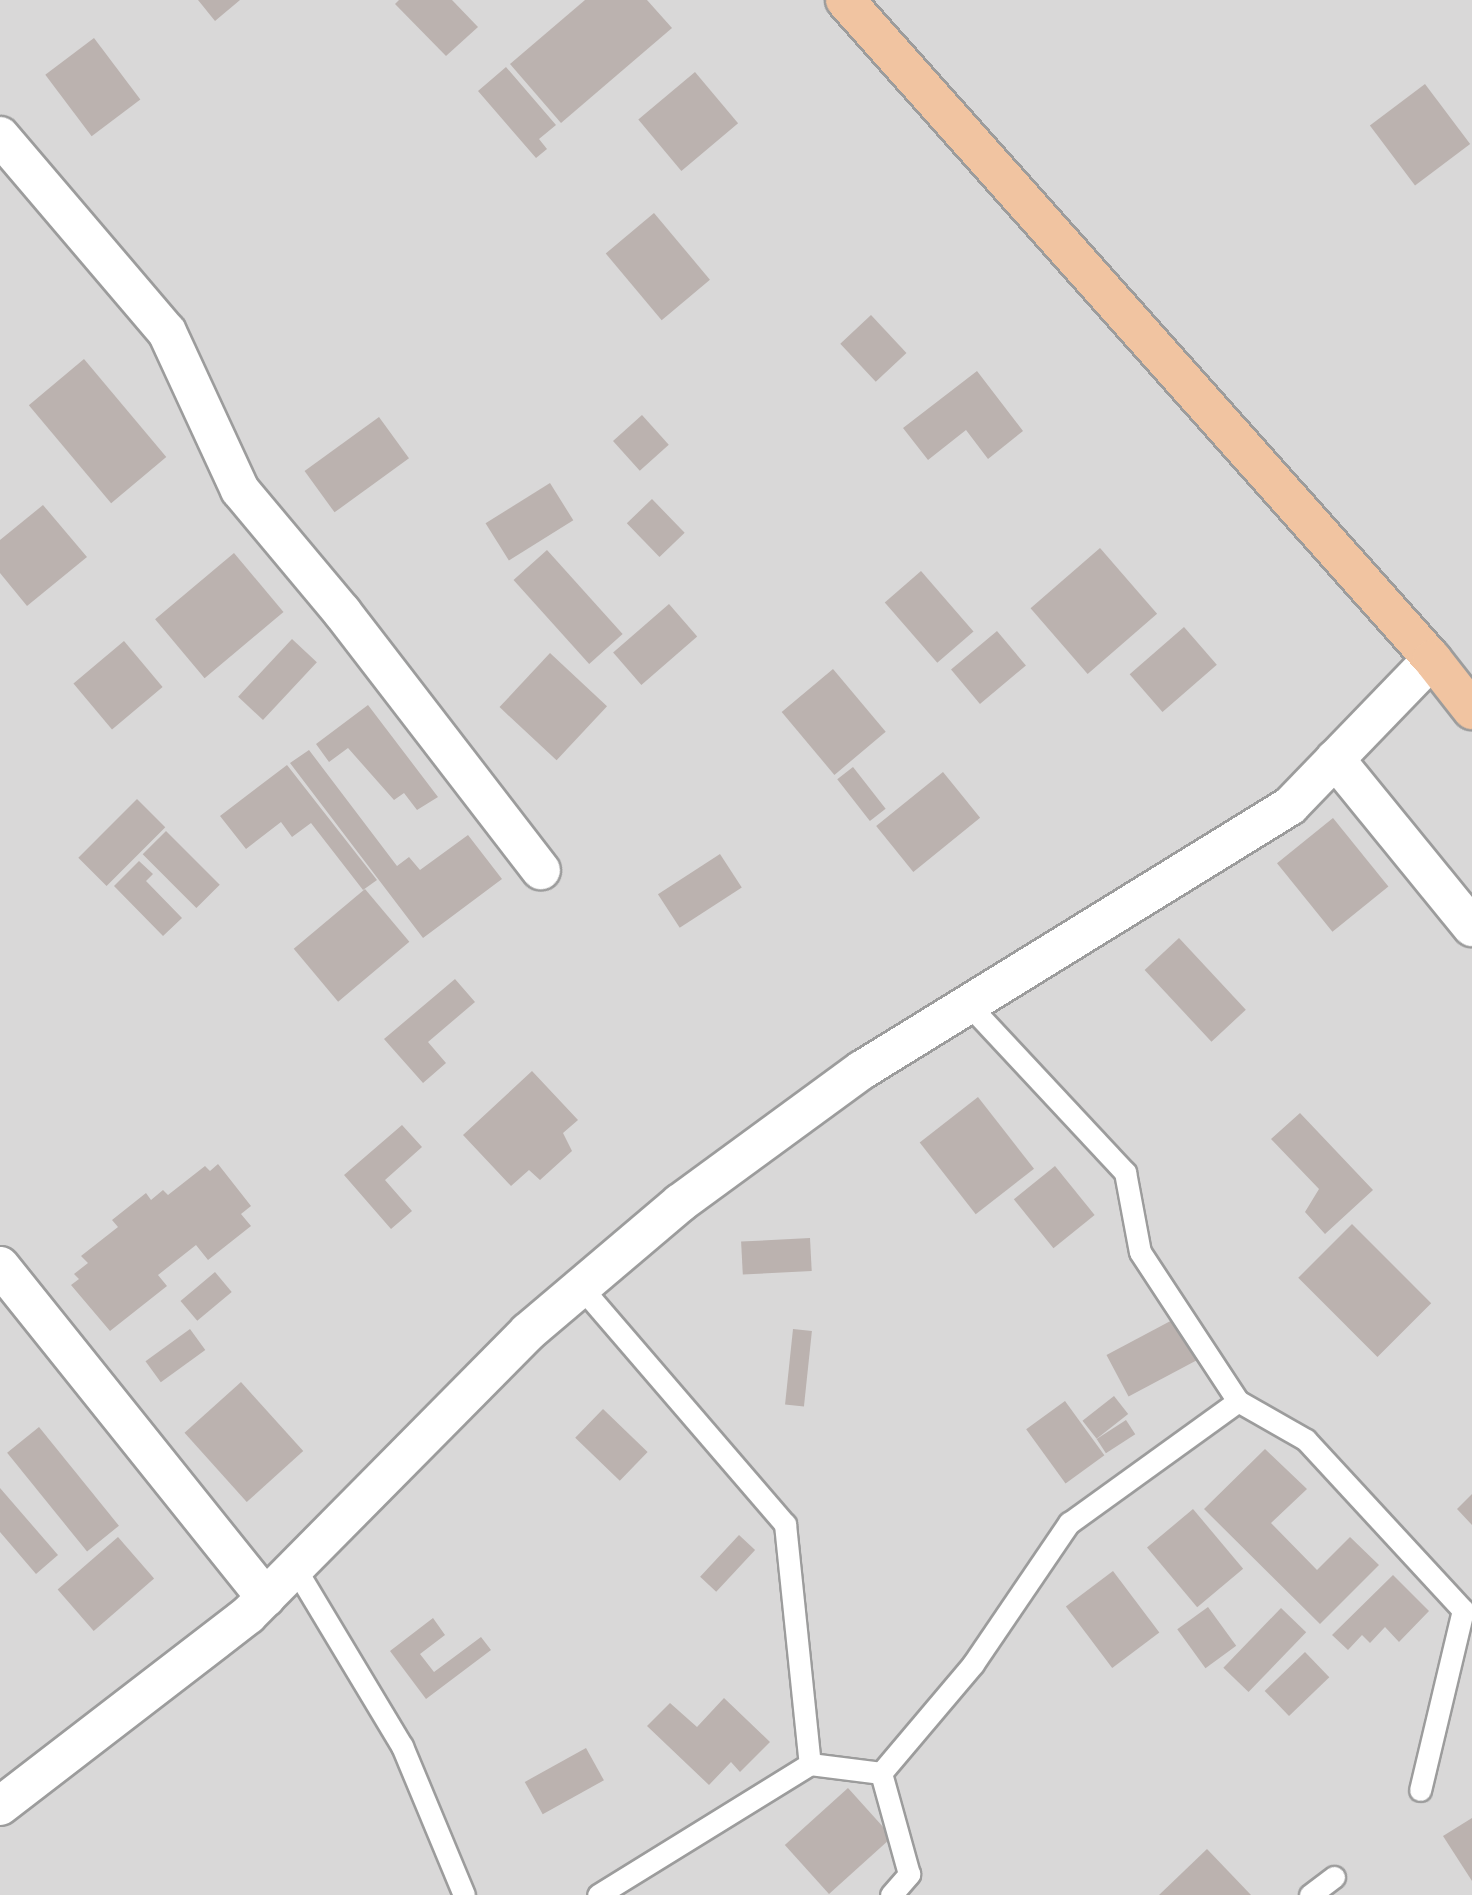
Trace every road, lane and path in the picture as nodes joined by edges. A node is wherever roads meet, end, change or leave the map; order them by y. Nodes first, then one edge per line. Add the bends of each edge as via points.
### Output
1 (845, 0) edge
2 (0, 136) edge
3 (1433, 659) junction
4 (1472, 710) edge
5 (1335, 759) junction
6 (541, 870) dead end
7 (1472, 928) edge
8 (968, 1005) junction
9 (0, 1266) edge
10 (581, 1287) junction
11 (1238, 1401) junction
12 (295, 1569) junction
13 (266, 1598) junction
14 (810, 1764) junction
15 (881, 1773) junction
16 (1420, 1790) dead end
17 (0, 1806) edge
18 (1334, 1877) dead end
19 (464, 1895) edge
20 (598, 1895) edge
21 (891, 1895) edge
22 (1310, 1895) edge

1 - 3 main road
2 - 6 street via 167,332 240,490 342,612
3 - 4 main road
3 - 5 street
5 - 7 street
5 - 8 street via 1290,806
8 - 10 street via 862,1070 680,1203
8 - 11 lane via 1125,1172 1140,1252
9 - 13 street
10 - 12 street via 528,1332
10 - 14 lane via 785,1524
11 - 15 lane via 1069,1523 973,1664
11 - 16 lane via 1306,1440 1463,1610
12 - 13 street
12 - 19 lane via 402,1746
13 - 17 street
14 - 15 lane
14 - 20 lane
15 - 21 lane via 909,1874
18 - 22 lane

